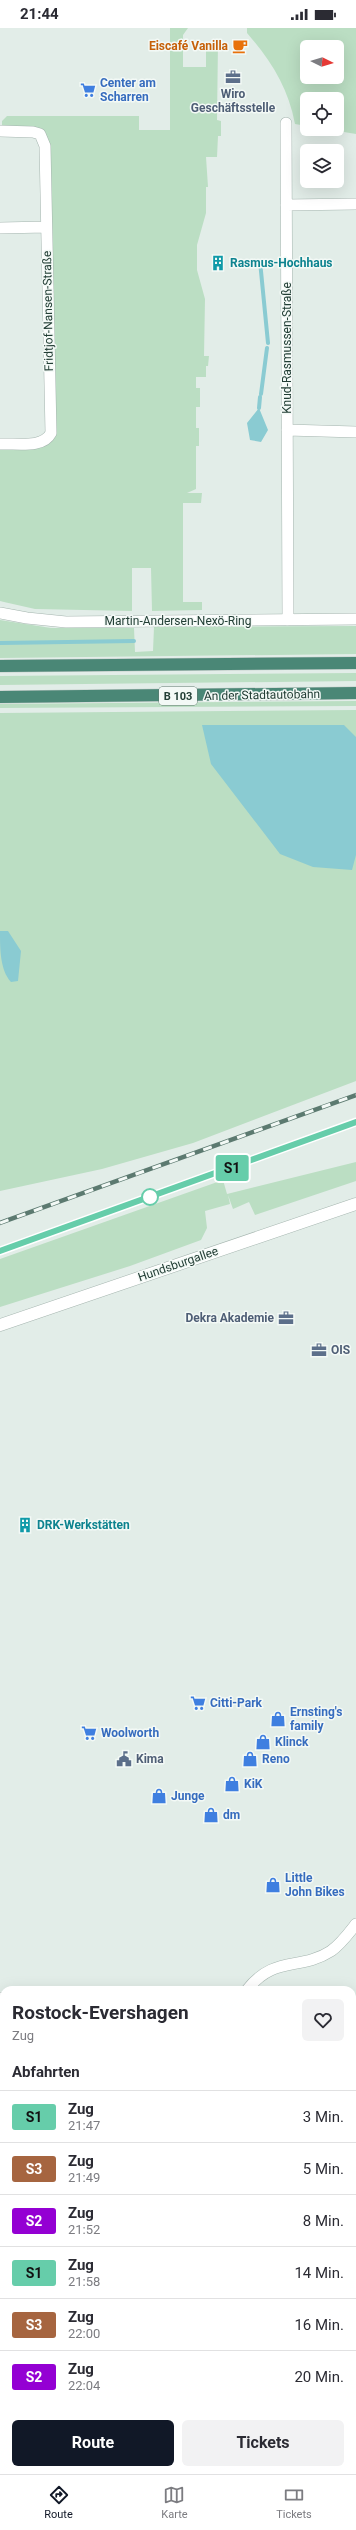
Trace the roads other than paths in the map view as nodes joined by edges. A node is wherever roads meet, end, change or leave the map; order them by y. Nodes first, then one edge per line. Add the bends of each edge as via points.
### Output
1 (286, 123) dead end
2 (0, 131) edge
3 (356, 204) edge
4 (286, 205) junction
5 (46, 227) junction
6 (0, 228) edge
7 (287, 430) junction
8 (356, 432) edge
9 (0, 444) edge
10 (0, 613) edge
11 (356, 619) edge
12 (288, 620) junction
13 (356, 663) edge
14 (0, 666) edge
15 (356, 693) edge
16 (0, 697) edge
17 (356, 1204) edge
18 (0, 1325) edge
19 (356, 1924) edge
20 (250, 1986) edge

1 - 4 street, Knud-Rasmussen-Straße
2 - 5 street, Fridtjof-Nansen-Straße via 40,134 45,146
3 - 4 street
4 - 7 street, Knud-Rasmussen-Straße
5 - 6 street
5 - 9 street, Fridtjof-Nansen-Straße via 50,433 47,439 40,443
7 - 8 street, Knud-Rasmussen-Straße
7 - 12 street, Knud-Rasmussen-Straße
10 - 12 street, Martin-Andersen-Nexö-Ring via 66,622
11 - 12 street, Martin-Andersen-Nexö-Ring
13 - 14 highway
15 - 16 highway, An der Stadtautobahn / B 103
17 - 18 street, Hundsburgallee
19 - 20 street via 331,1951 319,1957 275,1967 255,1979

